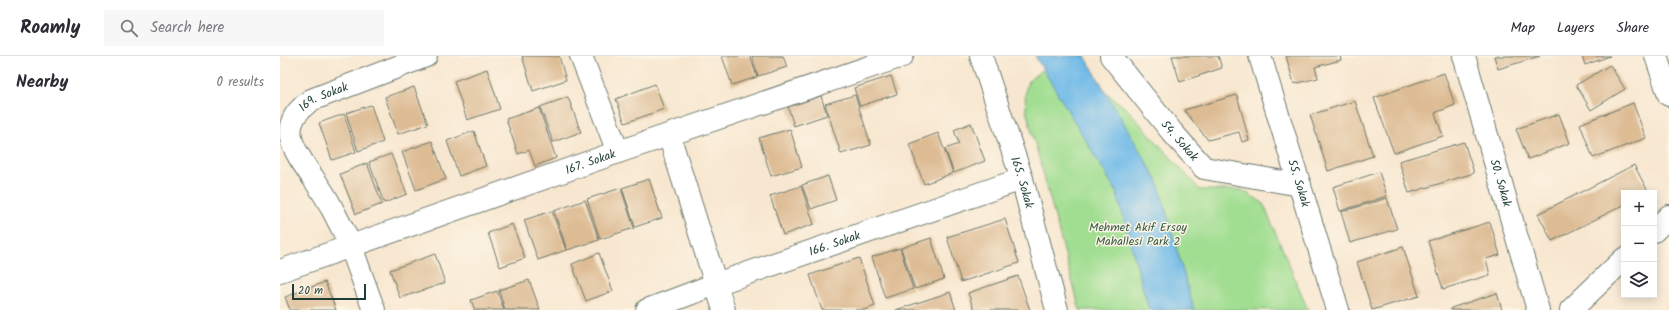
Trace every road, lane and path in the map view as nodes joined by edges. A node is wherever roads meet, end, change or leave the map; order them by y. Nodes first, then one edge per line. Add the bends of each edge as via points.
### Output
1 (426, 56) edge
2 (581, 56) edge
3 (902, 56) edge
4 (981, 56) edge
5 (1111, 56) edge
6 (1260, 56) edge
7 (1464, 56) edge
8 (1656, 56) edge
9 (1669, 95) edge
10 (669, 136) junction
11 (618, 152) junction
12 (1022, 179) junction
13 (1300, 185) junction
14 (1669, 216) edge
15 (1657, 228) edge
16 (351, 246) junction
17 (1621, 262) edge
18 (280, 271) edge
19 (716, 284) junction
20 (374, 310) edge
21 (647, 310) edge
22 (724, 310) edge
23 (1057, 310) edge
24 (1338, 310) edge
25 (1538, 310) edge
26 (1571, 310) edge

1 - 16 street, 169. Sokak via 311,100 300,108 293,118 292,139 303,164 318,184
2 - 11 street
3 - 10 street, 167. Sokak
4 - 12 street, 165. Sokak
5 - 13 street, 54. Sokak via 1204,168
6 - 13 street, 55. Sokak
7 - 25 street, 50. Sokak
8 - 9 street
10 - 11 street, 167. Sokak
10 - 19 street
11 - 16 street, 167. Sokak
12 - 19 street, 166. Sokak
12 - 23 street, 165. Sokak
13 - 24 street, 55. Sokak
14 - 15 street
16 - 18 street, 167. Sokak
16 - 20 street, 169. Sokak
17 - 26 street
19 - 21 street, 166. Sokak
19 - 22 street

